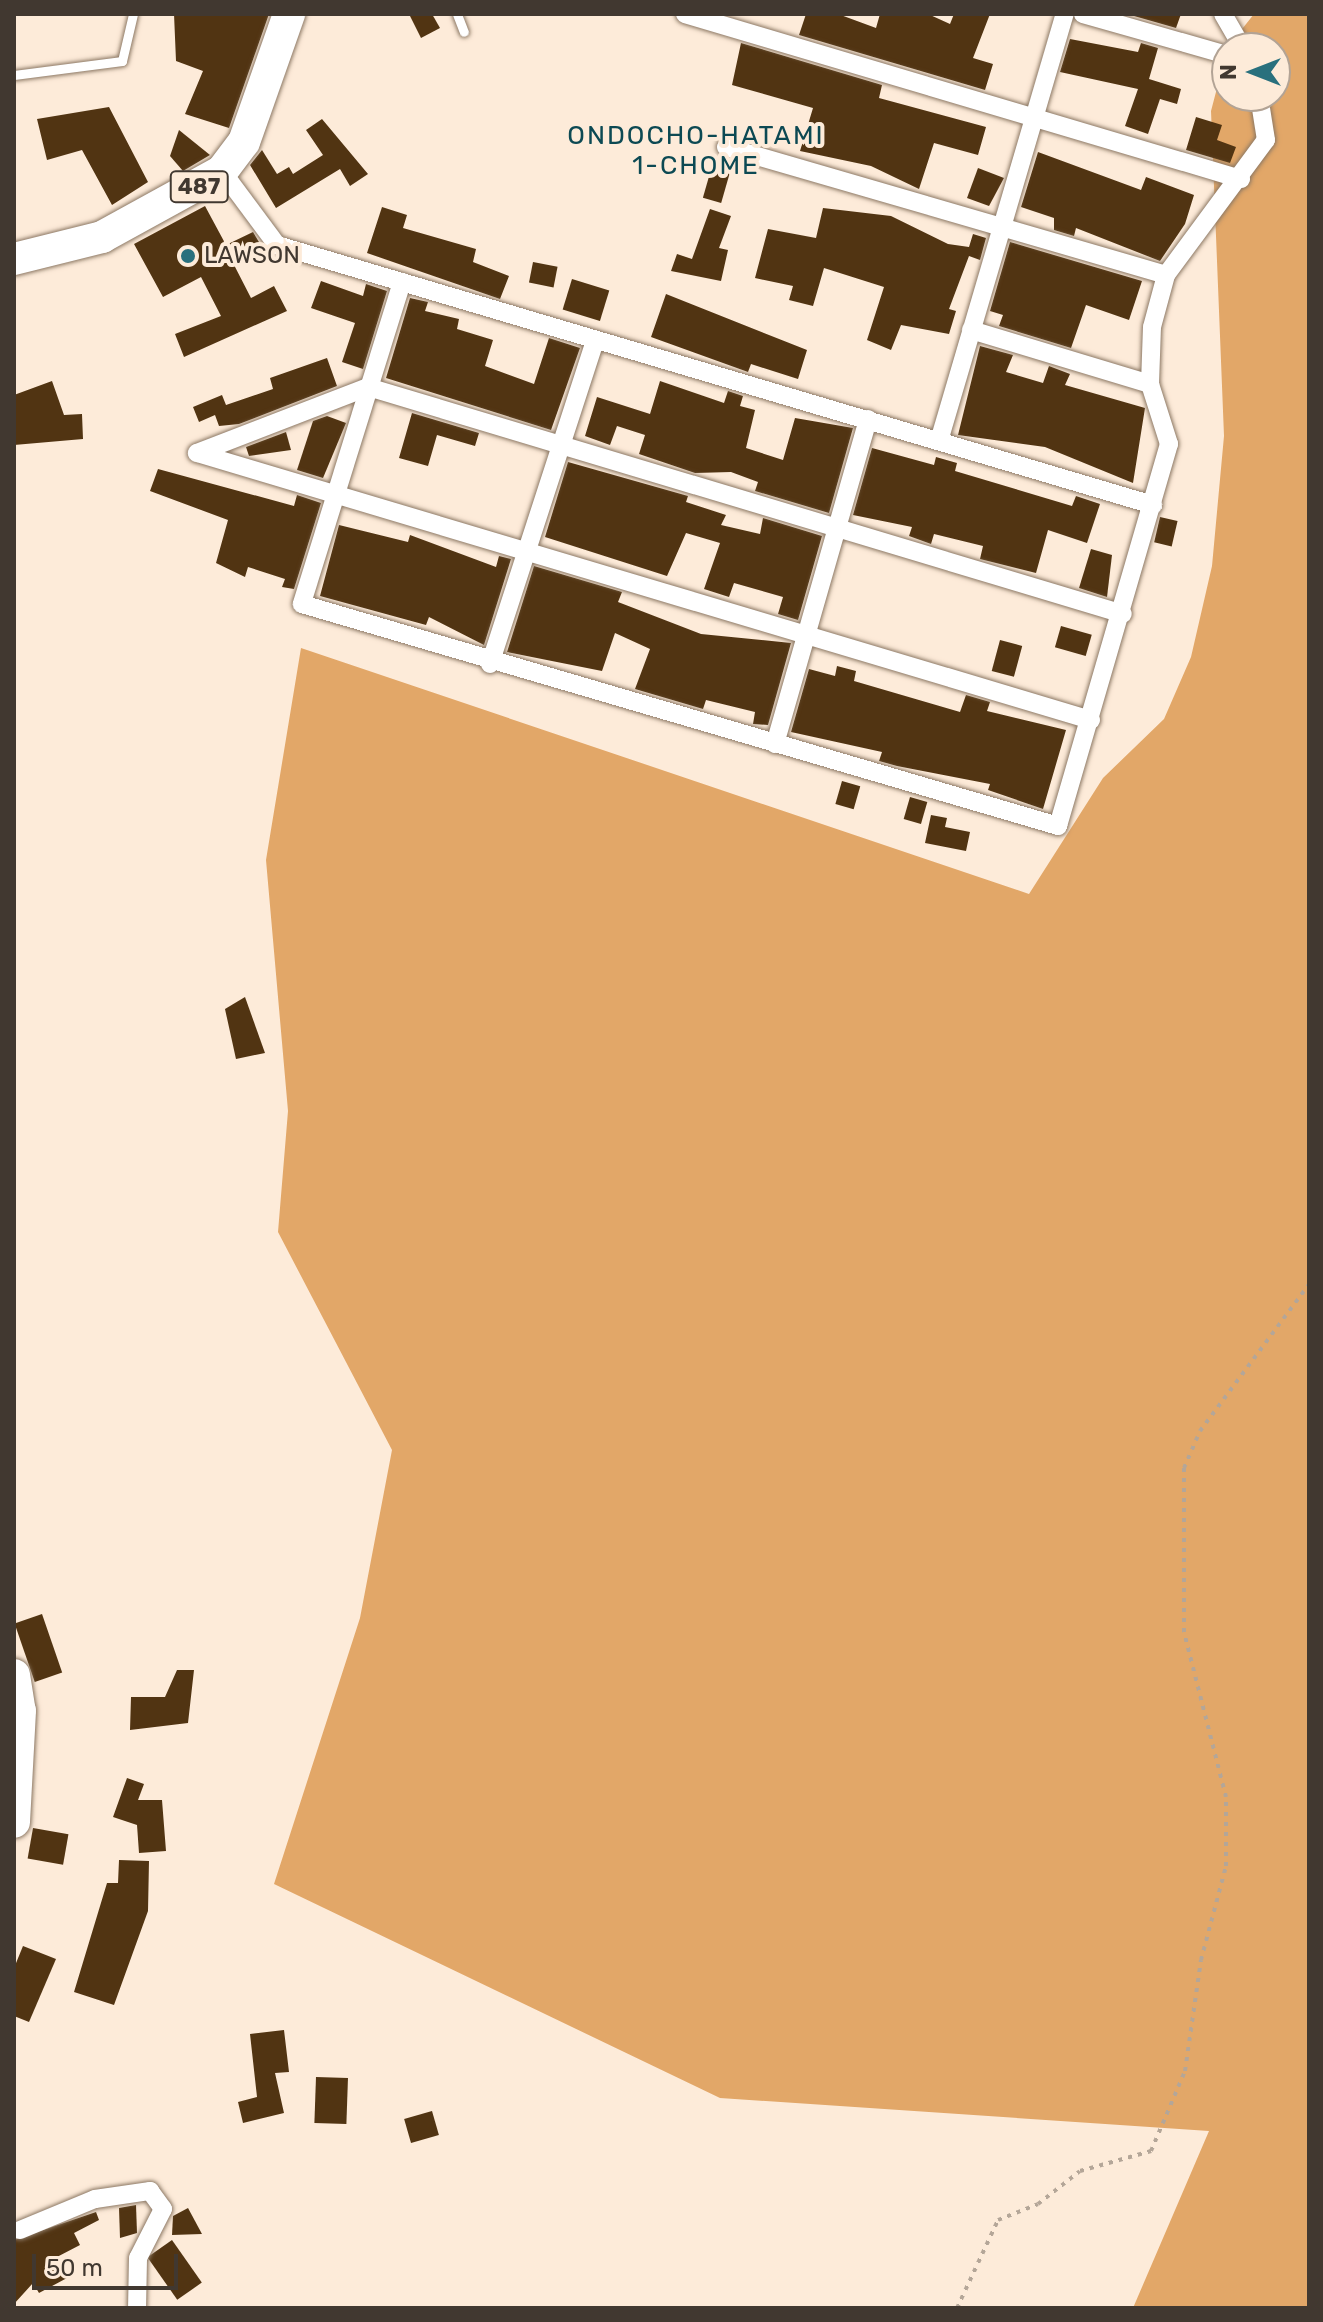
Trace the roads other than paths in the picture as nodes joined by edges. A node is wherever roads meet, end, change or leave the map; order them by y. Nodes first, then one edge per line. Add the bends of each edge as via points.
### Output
1 (133, 14) edge
2 (289, 14) edge
3 (457, 14) edge
4 (685, 14) edge
5 (1065, 14) edge
6 (1083, 14) edge
7 (1223, 14) edge
8 (464, 32) dead end
9 (1234, 32) edge
10 (1211, 50) edge
11 (14, 75) edge
12 (1262, 112) edge
13 (1032, 119) junction
14 (726, 147) dead end
15 (222, 171) junction
16 (1241, 179) junction
17 (1003, 227) junction
18 (14, 259) edge
19 (1166, 275) junction
20 (402, 282) junction
21 (971, 330) junction
22 (595, 341) junction
23 (1150, 384) junction
24 (368, 387) junction
25 (868, 419) junction
26 (939, 441) junction
27 (560, 447) junction
28 (335, 494) junction
29 (1153, 505) junction
30 (841, 530) junction
31 (528, 552) junction
32 (1123, 614) junction
33 (809, 634) junction
34 (490, 664) junction
35 (1091, 720) junction
36 (775, 744) junction
37 (14, 1675) edge
38 (14, 1822) edge
39 (20, 2230) dead end
40 (137, 2308) edge

1 - 11 lane via 122,61
2 - 15 highway, 487 via 244,142
3 - 8 lane
4 - 13 street
5 - 13 street
6 - 10 street
7 - 9 street
12 - 16 street via 1266,140
13 - 16 street
13 - 17 street
14 - 17 street
15 - 18 highway, 487 via 102,237
15 - 20 street via 277,245
16 - 19 street
17 - 19 street
17 - 21 street
19 - 23 street via 1152,327
20 - 22 street
20 - 24 street
21 - 23 street
21 - 26 street
22 - 25 street
22 - 27 street
23 - 29 street via 1169,444
24 - 27 street
24 - 28 street
24 - 28 street via 197,453
25 - 26 street
25 - 30 street
26 - 29 street
27 - 30 street
27 - 31 street
28 - 31 street
28 - 34 street via 302,604
29 - 32 street
30 - 32 street
30 - 33 street
31 - 33 street
31 - 34 street
32 - 35 street
33 - 35 street
33 - 36 street
34 - 36 street
35 - 36 street via 1058,826
37 - 38 highway via 20,1753
39 - 40 street via 95,2199 150,2191 163,2209 138,2258

